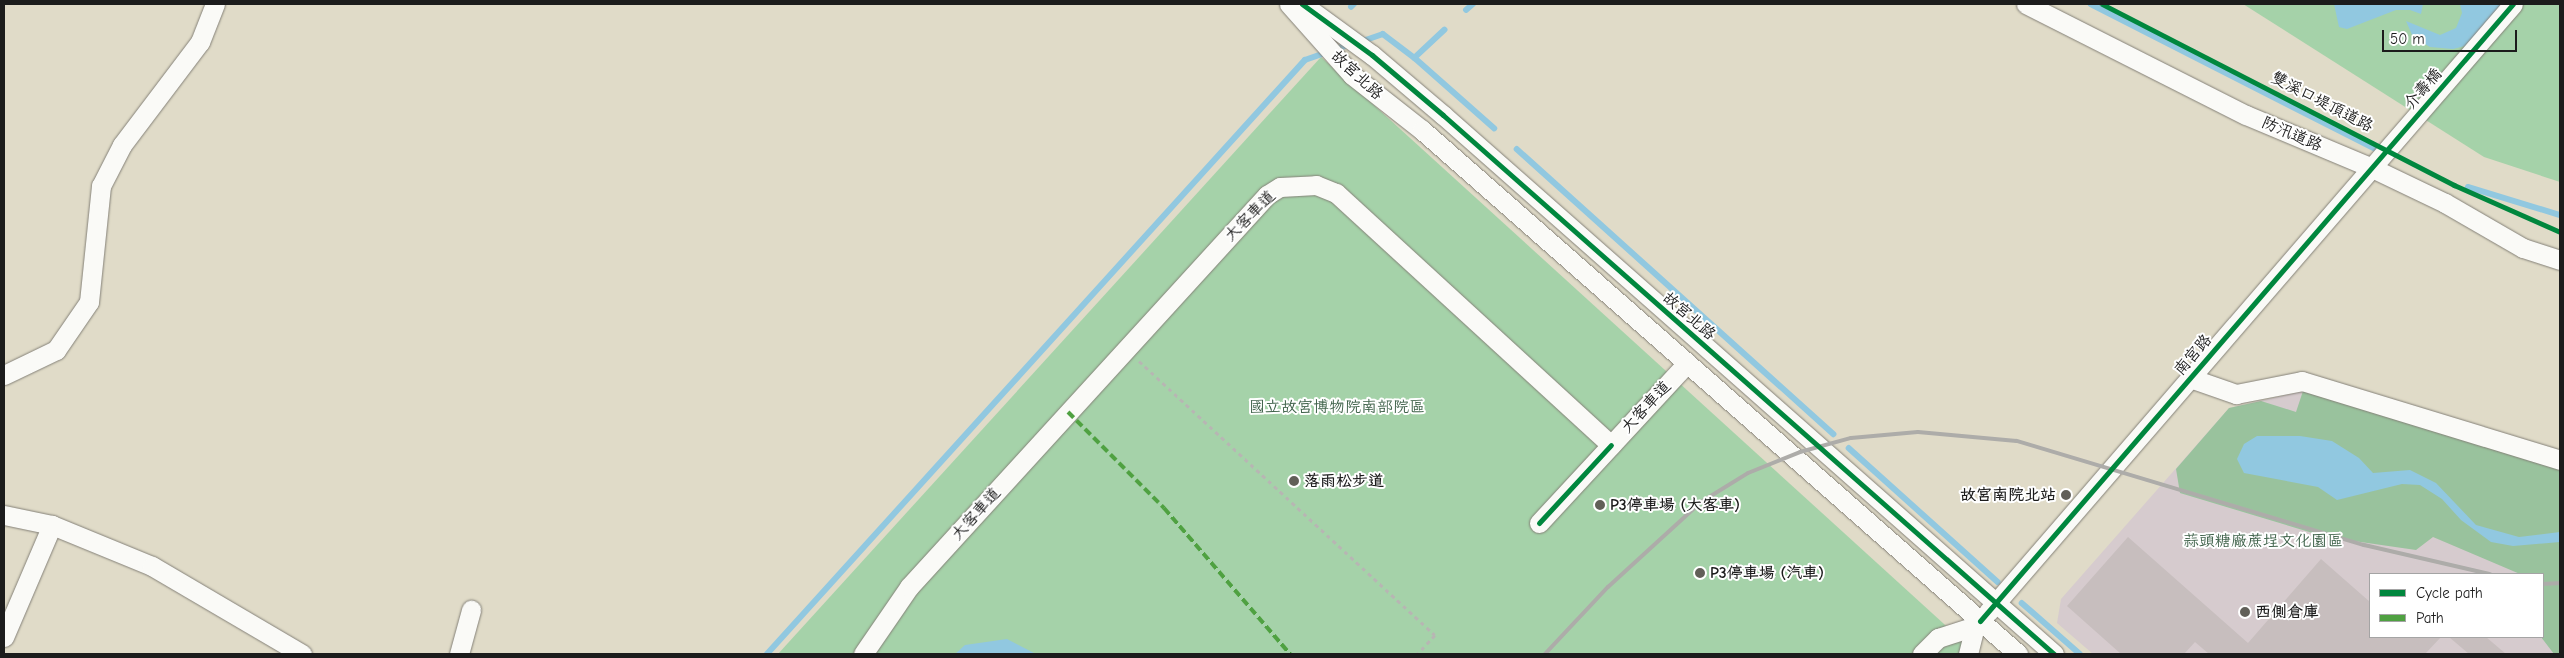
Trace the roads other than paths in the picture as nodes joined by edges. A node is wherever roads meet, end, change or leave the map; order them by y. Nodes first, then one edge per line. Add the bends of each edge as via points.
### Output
1 (215, 4) edge
2 (1289, 4) edge
3 (1302, 4) edge
4 (2026, 4) edge
5 (2513, 4) edge
6 (2410, 123) joint
7 (2372, 168) junction
8 (2560, 260) edge
9 (1687, 363) junction
10 (4, 375) edge
11 (2190, 378) junction
12 (1611, 446) junction
13 (2560, 460) edge
14 (4, 515) edge
15 (1539, 523) dead end
16 (52, 525) junction
17 (1996, 604) junction
18 (471, 610) dead end
19 (1977, 624) junction
20 (4, 637) edge
21 (302, 654) edge
22 (459, 654) edge
23 (863, 654) edge
24 (1922, 654) edge
25 (1968, 654) edge
26 (2018, 654) edge
27 (2054, 654) edge

1 - 10 street via 200,42 122,145 101,186 89,302 56,350
2 - 9 street, 故宮北路 via 1352,75 1422,130
3 - 17 street, 故宮北路 via 1372,55 1443,115
4 - 7 street, 防汛道路 via 2246,115
5 - 6 street, 介壽橋
6 - 7 street, 南宮路
7 - 8 street, 防汛道路 via 2445,203 2523,248
7 - 11 street, 南宮路
9 - 12 street, 大客車道
9 - 19 street, 故宮北路
11 - 13 street via 2236,394 2302,381
11 - 17 street, 南宮路
12 - 15 street
12 - 23 street, 大客車道 via 1336,193 1316,185 1280,187 1267,195 909,587
14 - 16 street
16 - 20 street
16 - 21 street via 152,566
17 - 19 street, 南宮路
17 - 27 street, 故宮北路
18 - 22 street
19 - 24 street via 1938,638
19 - 25 street
19 - 26 street, 故宮北路

